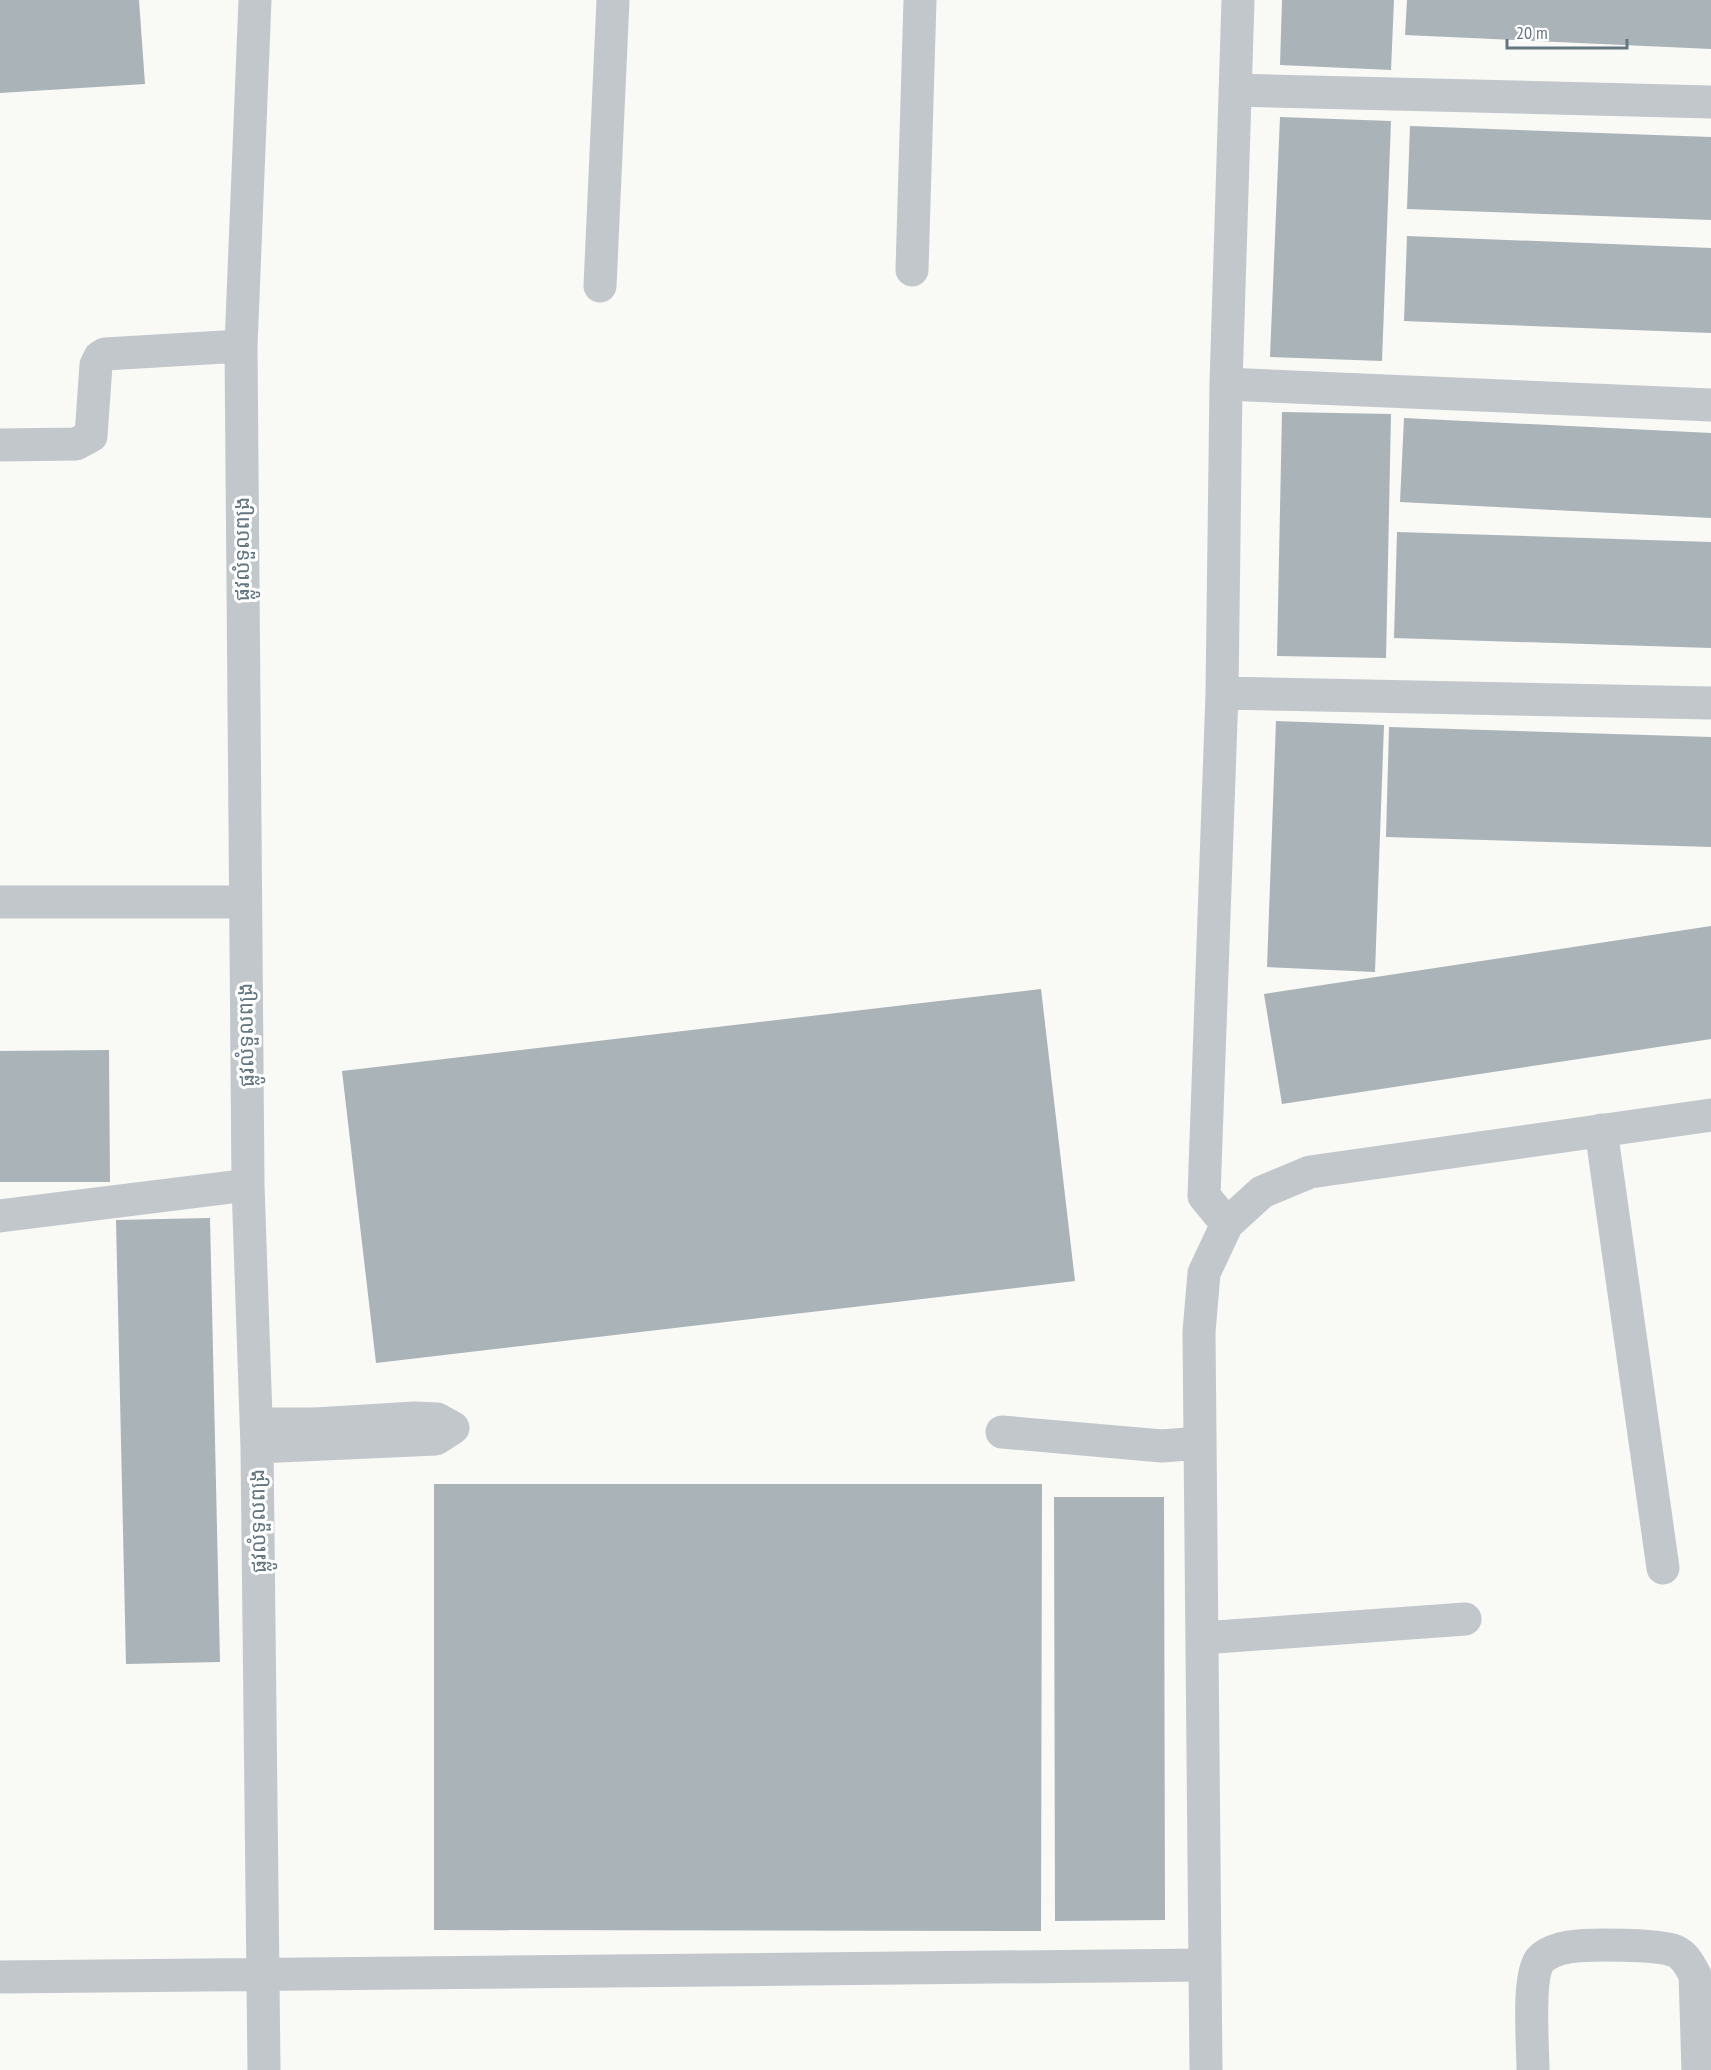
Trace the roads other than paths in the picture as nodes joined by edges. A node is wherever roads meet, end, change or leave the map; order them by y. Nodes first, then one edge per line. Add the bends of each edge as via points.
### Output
1 (255, 0) edge
2 (613, 0) edge
3 (920, 0) edge
4 (1238, 0) edge
5 (1235, 90) junction
6 (1711, 102) edge
7 (912, 270) dead end
8 (600, 286) dead end
9 (241, 346) junction
10 (1226, 384) junction
11 (1711, 405) edge
12 (0, 445) edge
13 (1222, 693) junction
14 (1711, 703) edge
15 (0, 902) edge
16 (245, 902) junction
17 (1711, 1115) edge
18 (1601, 1130) junction
19 (248, 1185) junction
20 (0, 1216) edge
21 (1227, 1224) junction
22 (1002, 1432) dead end
23 (1200, 1443) junction
24 (1663, 1568) dead end
25 (1465, 1619) dead end
26 (1202, 1638) junction
27 (1205, 1965) junction
28 (264, 1975) junction
29 (0, 1977) edge
30 (264, 2070) edge
31 (1206, 2070) edge
32 (1533, 2070) edge
33 (1698, 2070) edge

1 - 9 street, ផ្លូវលំទួលពង្រ
2 - 8 street
3 - 7 street
4 - 5 street
5 - 6 street
5 - 10 street
9 - 12 street via 105,354 96,365 91,436 76,444
9 - 16 street, ផ្លូវលំទួលពង្រ
10 - 11 street
10 - 13 street
13 - 14 street
13 - 21 street via 1204,1196
15 - 16 street
16 - 19 street, ផ្លូវលំទួលពង្រ
17 - 18 street
18 - 21 street via 1310,1172 1262,1192
18 - 24 street
19 - 20 street
19 - 28 street, ផ្លូវលំទួលពង្រ via 257,1435
21 - 23 street via 1204,1273 1199,1332
22 - 23 street via 1162,1446
23 - 26 street
25 - 26 street
26 - 27 street
27 - 28 street
27 - 31 street
28 - 29 street
28 - 30 street, ផ្លូវលំទួលពង្រ
32 - 33 street via 1532,1985 1540,1961 1553,1951 1580,1947 1659,1947 1676,1951 1695,1975

